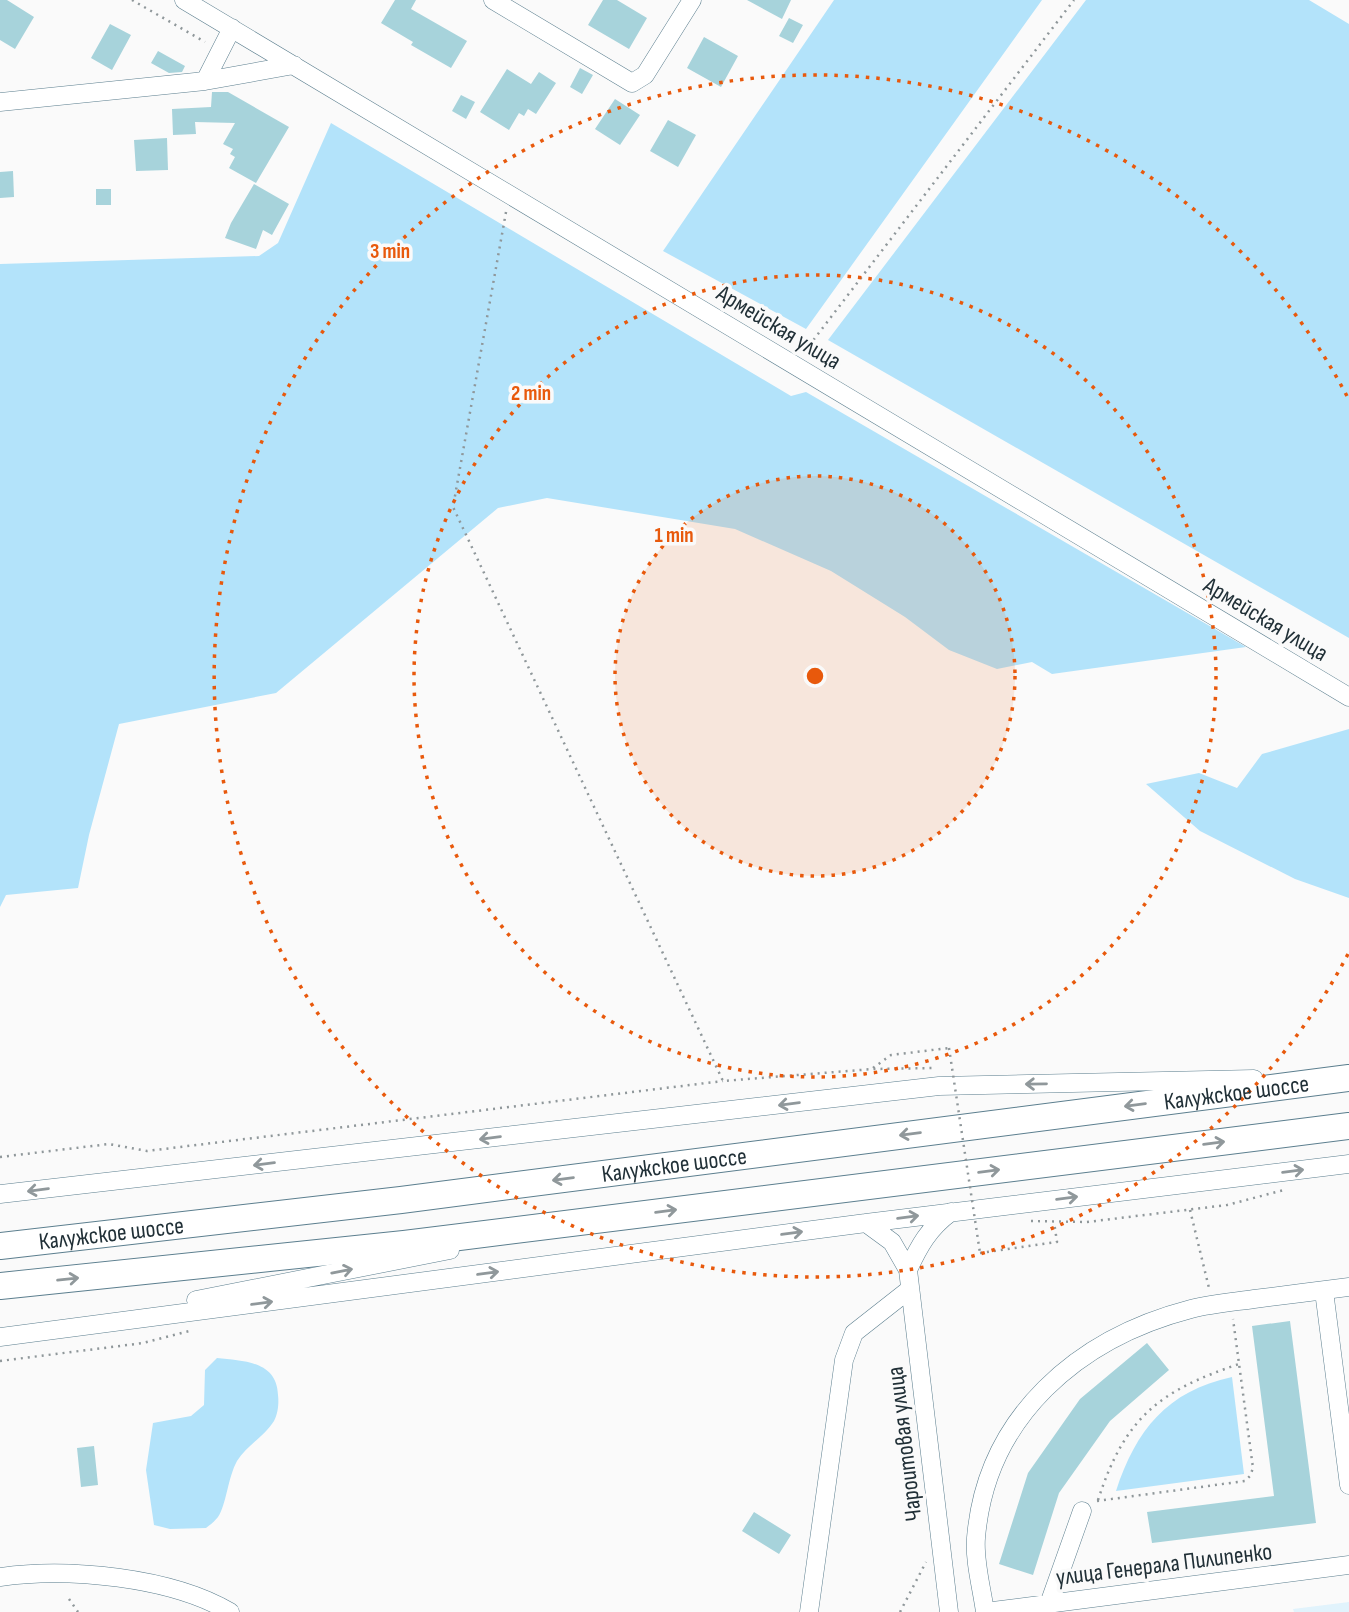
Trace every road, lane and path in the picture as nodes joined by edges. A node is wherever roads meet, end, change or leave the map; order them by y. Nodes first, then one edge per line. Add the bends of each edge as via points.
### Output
1 (132, 0) edge
2 (184, 0) edge
3 (494, 0) edge
4 (692, 0) edge
5 (1074, 0) edge
6 (232, 28) junction
7 (220, 50) junction
8 (294, 65) junction
9 (205, 81) junction
10 (0, 102) edge
11 (510, 194) junction
12 (794, 365) junction
13 (1349, 697) edge
14 (956, 1068) dead end
15 (873, 1069) junction
16 (1349, 1078) edge
17 (723, 1081) junction
18 (1349, 1126) edge
19 (1349, 1133) edge
20 (1277, 1135) junction
21 (0, 1157) edge
22 (1349, 1164) edge
23 (0, 1194) edge
24 (1227, 1205) dead end
25 (1190, 1210) junction
26 (951, 1212) junction
27 (615, 1217) junction
28 (1030, 1222) dead end
29 (1054, 1222) junction
30 (866, 1223) junction
31 (983, 1226) dead end
32 (970, 1228) dead end
33 (0, 1246) edge
34 (908, 1270) junction
35 (0, 1286) edge
36 (1349, 1287) edge
37 (911, 1289) junction
38 (1324, 1290) junction
39 (1222, 1303) junction
40 (35, 1333) junction
41 (0, 1337) edge
42 (1239, 1364) junction
43 (1349, 1485) edge
44 (1082, 1511) dead end
45 (926, 1562) dead end
46 (1349, 1565) edge
47 (0, 1577) edge
48 (69, 1599) dead end
49 (1049, 1604) junction
50 (78, 1612) edge
51 (230, 1612) edge
52 (808, 1612) edge
53 (900, 1612) edge
54 (949, 1612) edge
55 (985, 1612) edge

1 - 7 path
2 - 6 street, Армейская улица
3 - 4 street via 632,83 645,75
5 - 12 path
6 - 7 street
6 - 8 street, Армейская улица
7 - 9 street
8 - 9 street
8 - 11 street, Армейская улица
9 - 10 street
11 - 12 street, Армейская улица
11 - 17 path via 453,507
12 - 13 street, Армейская улица
14 - 15 path
15 - 17 path
15 - 29 path, bridge via 891,1055 949,1048 979,1253 1057,1242
16 -> 23 street via 939,1086
16 -> 33 highway, Калужское шоссе via 401,1200
17 - 21 path via 147,1151 109,1144
18 - 20 highway, Калужское шоссе
19 - 20 street
27 -> 20 highway, Калужское шоссе
26 -> 22 street
24 - 25 path
25 - 29 path
25 - 39 path
30 -> 26 street
26 - 34 street via 923,1239
35 -> 27 highway, Калужское шоссе
40 -> 27 street
28 - 29 path
30 - 34 street, Чароитовая улица via 892,1242
40 -> 30 street
31 - 32 path
34 - 37 street, Чароитовая улица
36 - 38 street
37 - 52 street via 854,1334 844,1360
37 - 54 street, Чароитовая улица
38 - 39 street
38 - 43 street
39 - 42 path
39 - 55 street via 1130,1329 1081,1356 1020,1418 996,1462 979,1517 976,1541
40 - 41 street
42 - 42 path via 1253,1468 1248,1479 1098,1500 1126,1437 1153,1407 1189,1383
44 - 49 street
45 - 53 path
46 - 49 street, улица Генерала Пилипенко
47 - 51 street via 115,1577 176,1590
48 - 50 path
49 - 55 street, улица Генерала Пилипенко

